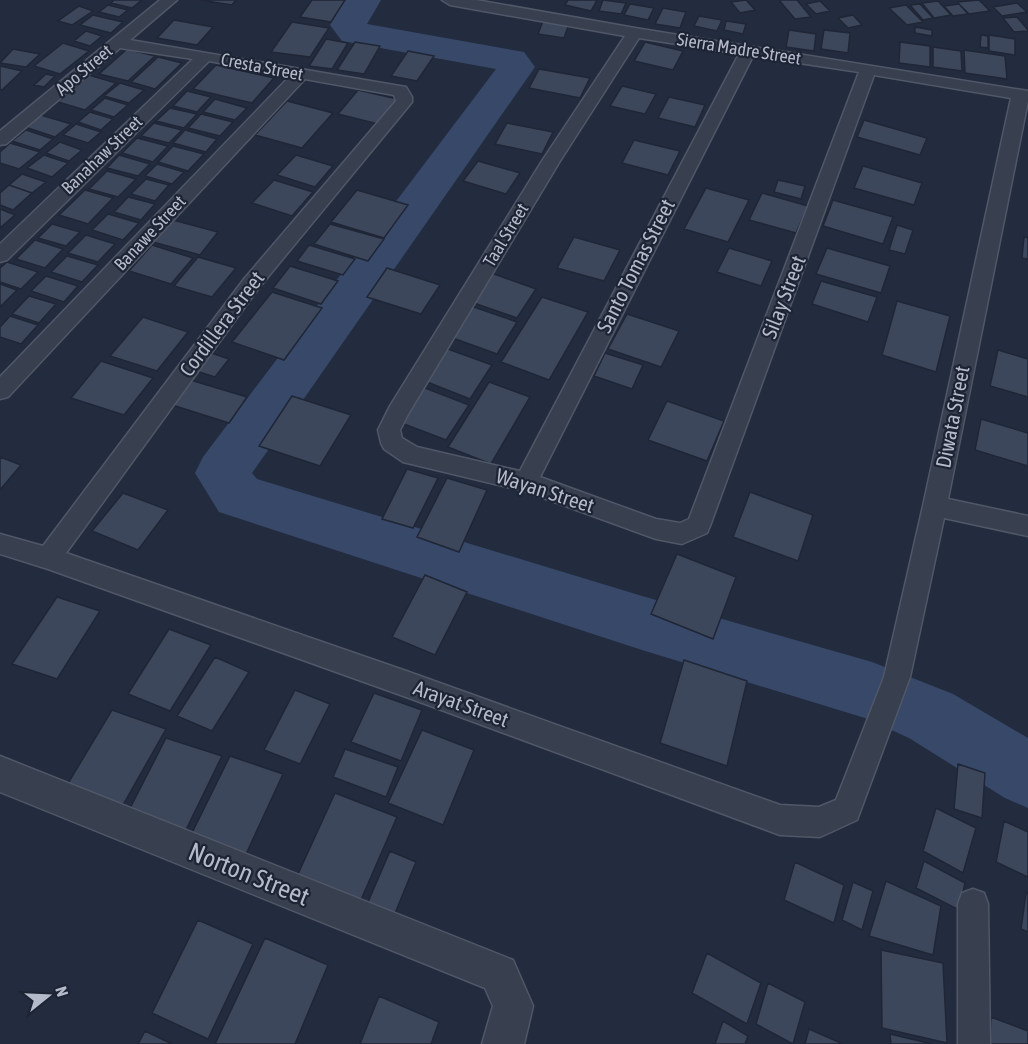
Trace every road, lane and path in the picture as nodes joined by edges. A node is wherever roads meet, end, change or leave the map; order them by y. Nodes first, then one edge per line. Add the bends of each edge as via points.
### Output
1 (169, 0) edge
2 (450, 0) edge
3 (635, 33) junction
4 (116, 43) junction
5 (748, 51) junction
6 (205, 56) junction
7 (868, 69) junction
8 (300, 75) junction
9 (1024, 96) edge
10 (405, 97) joint
11 (0, 140) edge
12 (0, 255) edge
13 (0, 391) edge
14 (392, 443) joint
15 (526, 482) junction
16 (935, 506) junction
17 (698, 526) joint
18 (1028, 526) edge
19 (2, 547) edge
20 (48, 558) junction
21 (877, 736) joint
22 (0, 774) edge
23 (973, 904) dead end
24 (503, 1044) edge
25 (974, 1044) edge

1 - 4 street, Apo Street
2 - 3 street, Sierra Madre Street
3 - 5 street, Sierra Madre Street
3 - 14 street, Taal Street via 551,161 398,412 389,430
4 - 6 street, Cresta Street
4 - 11 street, Apo Street
5 - 7 street, Sierra Madre Street
5 - 15 street, Santo Tomas Street
6 - 8 street, Cresta Street
6 - 12 street, Banahaw Street
7 - 9 street, Sierra Madre Street
7 - 17 street, Silay Street
8 - 10 street, Cresta Street via 400,91
8 - 13 street, Banawe Street
9 - 16 street, Diwata Street via 984,262
10 - 20 street, Cordillera Street via 252,284
14 - 15 street, Wayan Street via 411,455
15 - 17 street, Wayan Street via 656,529 682,534
16 - 18 street
16 - 21 street, Diwata Street via 897,677
19 - 20 street, Arayat Street
20 - 21 street, Arayat Street via 780,820 820,822 848,810
22 - 24 street, Norton Street via 499,974 513,1006
23 - 25 street

